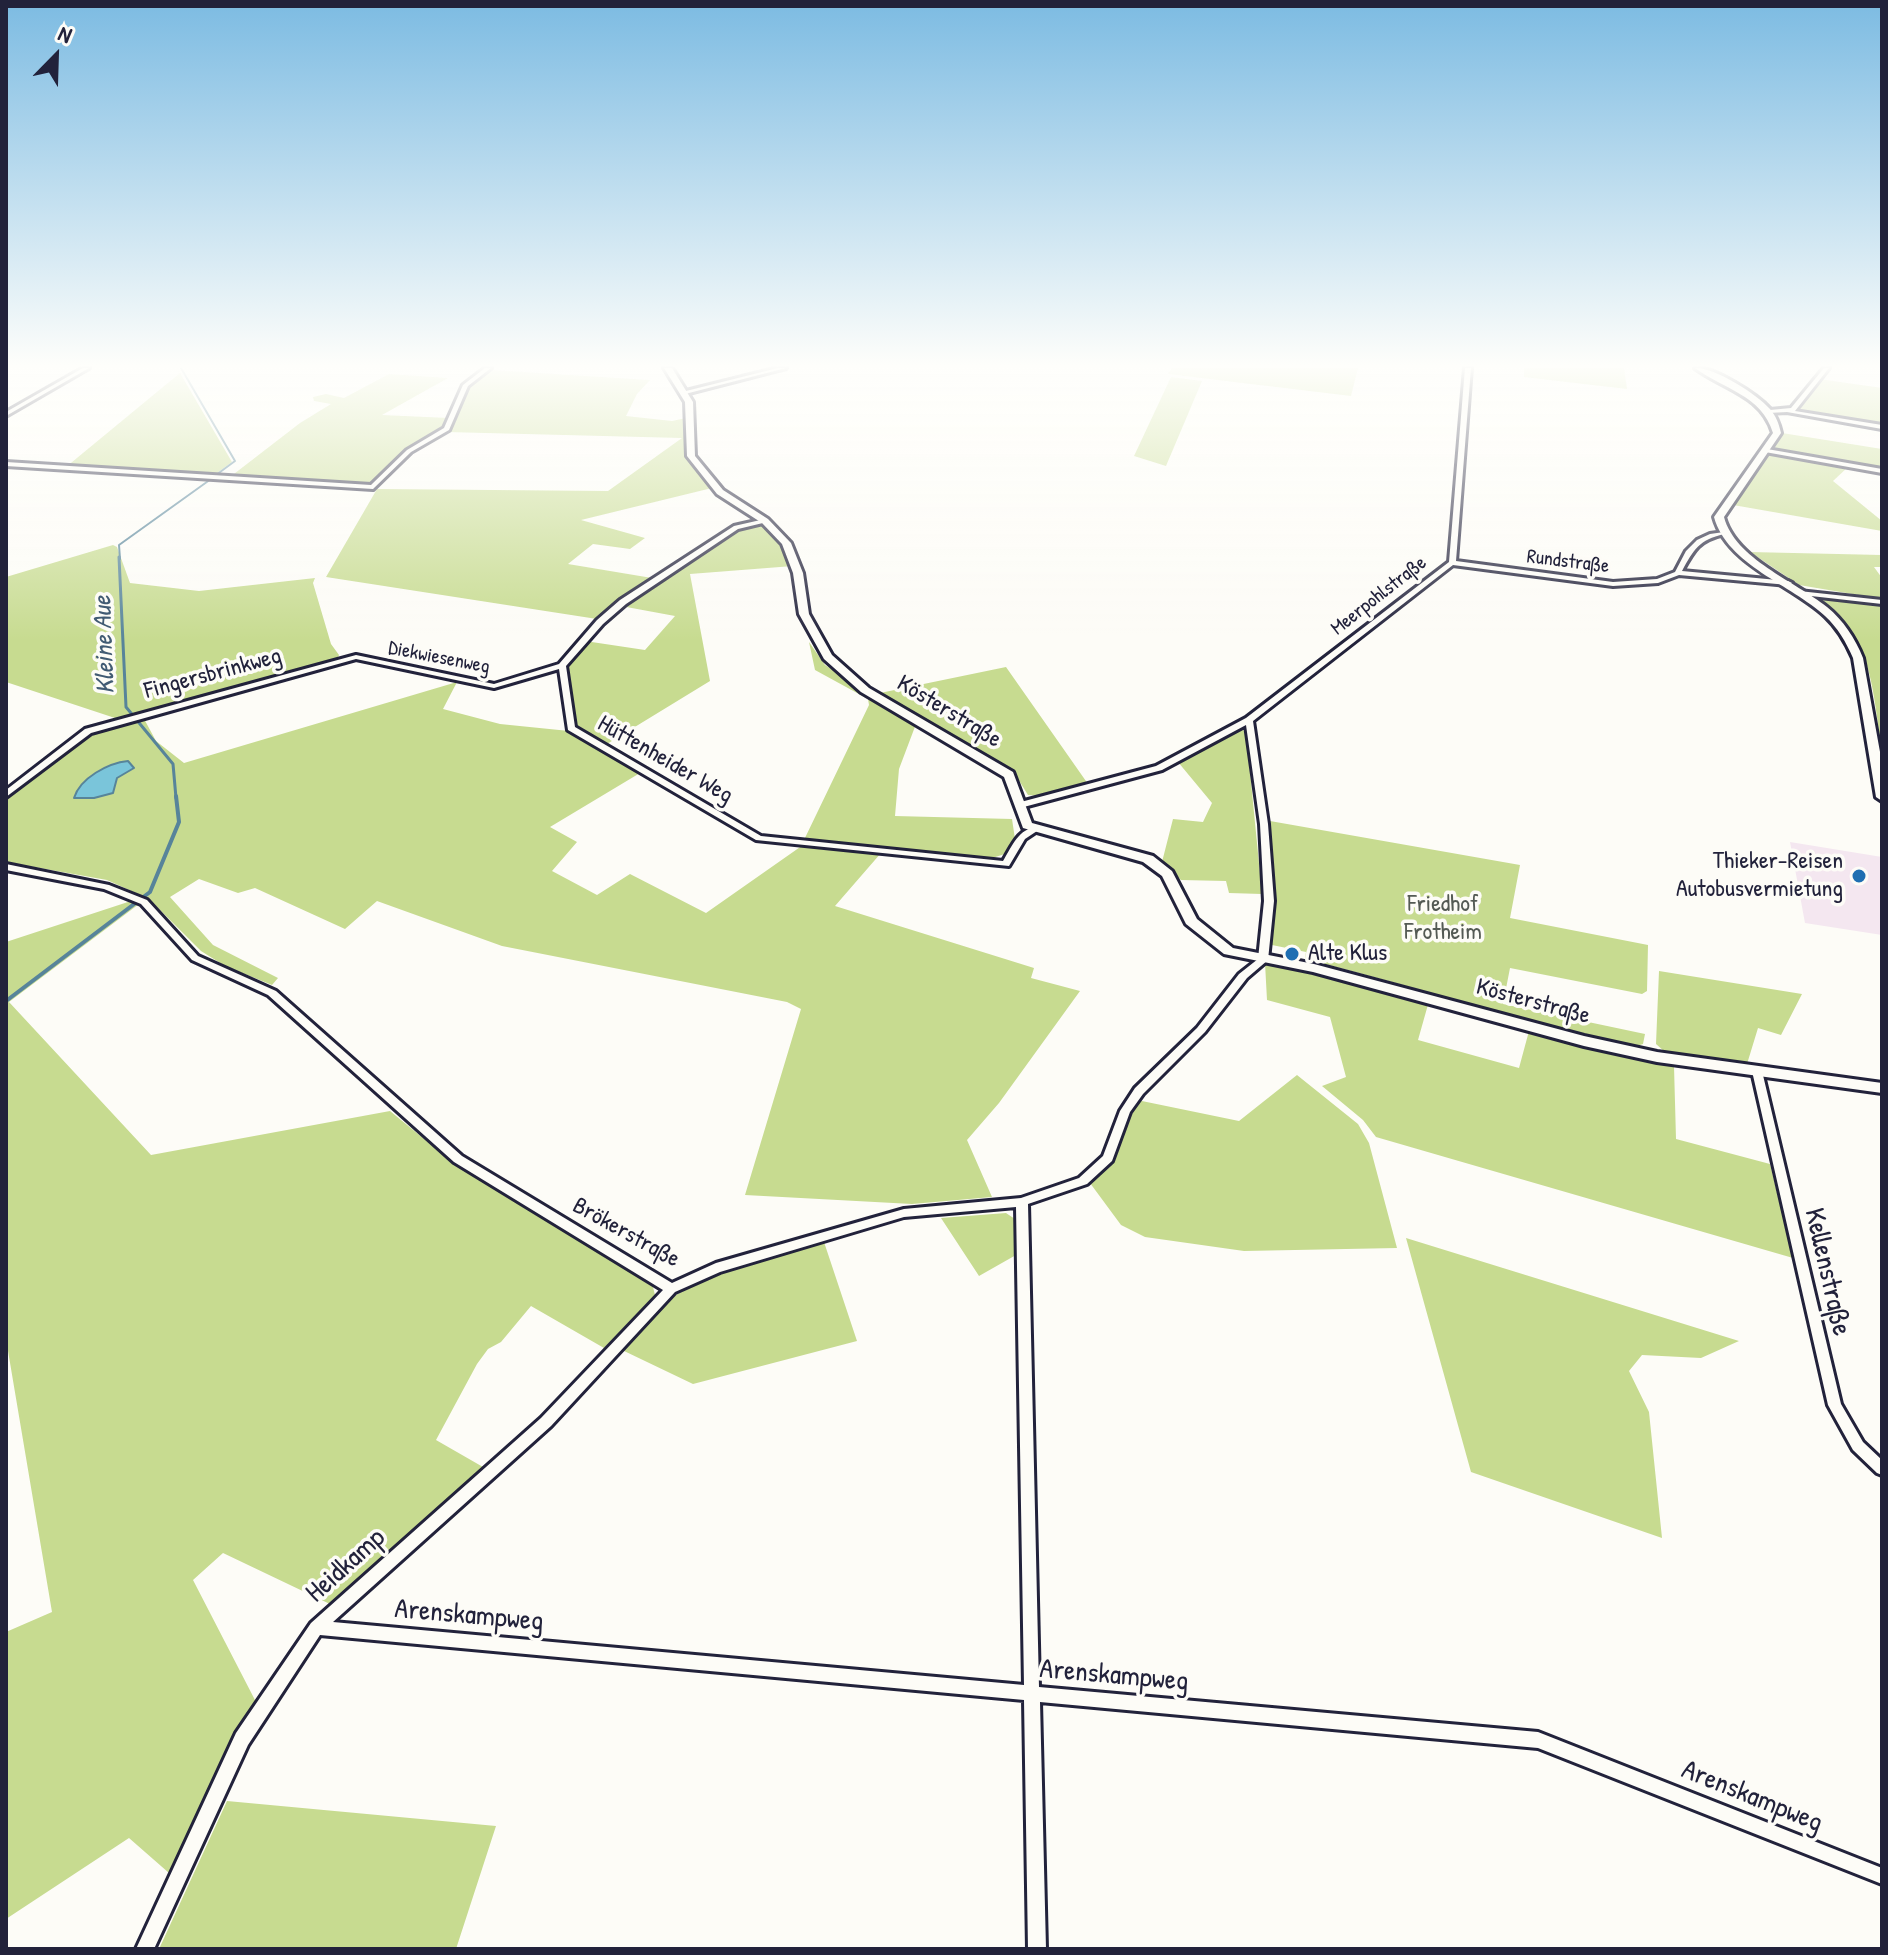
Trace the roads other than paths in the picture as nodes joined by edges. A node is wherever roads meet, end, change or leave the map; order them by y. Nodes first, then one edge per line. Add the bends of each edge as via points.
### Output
1 (401, 459) edge
2 (693, 459) edge
3 (1461, 459) edge
4 (1761, 459) edge
5 (1814, 459) edge
6 (6, 464) edge
7 (1882, 471) edge
8 (765, 521) junction
9 (1722, 533) junction
10 (1452, 563) junction
11 (1678, 573) junction
12 (1788, 583) junction
13 (1802, 593) junction
14 (1882, 602) edge
15 (356, 657) joint
16 (562, 666) junction
17 (1249, 720) junction
18 (6, 794) edge
19 (1882, 797) edge
20 (1020, 805) junction
21 (1034, 829) junction
22 (6, 867) edge
23 (1263, 960) junction
24 (1757, 1071) junction
25 (1882, 1088) edge
26 (1022, 1202) junction
27 (671, 1289) junction
28 (1882, 1469) edge
29 (316, 1628) junction
30 (1032, 1695) junction
31 (1882, 1876) edge
32 (145, 1949) edge
33 (1037, 1949) edge

1 - 6 street via 373,487
2 - 8 main road, Kösterstraße via 720,492
3 - 10 street, Meerpohlstraße
4 - 9 main road via 1719,517
5 - 7 street
8 - 16 street via 736,527 623,602
8 - 20 main road, Kösterstraße via 786,543 798,573 804,614 828,657 865,690 1009,775
9 - 11 street via 1703,536
9 - 12 main road
10 - 11 street, Rundstraße via 1613,584 1658,581
10 - 17 street, Meerpohlstraße
11 - 12 street, Rundstraße
12 - 13 main road
13 - 14 street
13 - 19 main road via 1836,621 1858,658
15 - 16 street, Diekwiesenweg via 494,686
15 - 18 street, Fingersbrinkweg via 88,731
16 - 21 street, Hüttenheider Weg via 571,728 759,838 1006,864 1022,837
17 - 20 street, Meerpohlstraße via 1159,768
17 - 23 street via 1269,901
20 - 21 main road, Kösterstraße via 1027,825
21 - 23 main road, Kösterstraße via 1148,859 1167,874 1191,921 1229,951
22 - 27 street, Brökerstraße via 106,887 139,900 195,958 272,993 458,1159
23 - 24 main road, Kösterstraße via 1328,971 1584,1041
23 - 26 street, Brökerstraße via 1139,1091 1125,1111 1108,1158 1083,1181
24 - 25 main road, Kösterstraße
24 - 28 street, Kellenstraße via 1835,1405 1858,1446
26 - 27 street, Brökerstraße via 904,1213 716,1268
26 - 30 street
27 - 29 street, Heidkamp via 546,1422
29 - 30 street, Arenskampweg
29 - 32 street, Heidkamp via 242,1739
30 - 31 street, Arenskampweg via 1538,1740
30 - 33 street

